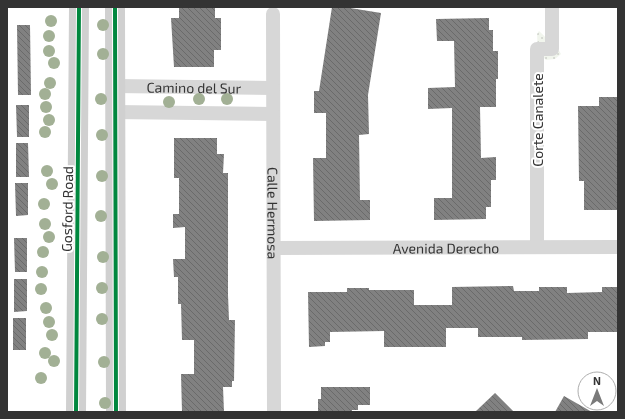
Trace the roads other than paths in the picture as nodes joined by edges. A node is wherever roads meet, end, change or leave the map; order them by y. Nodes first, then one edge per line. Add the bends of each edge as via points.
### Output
1 (79, 7) edge
2 (114, 7) edge
3 (552, 7) edge
4 (273, 14) dead end
5 (115, 86) junction
6 (273, 88) junction
7 (115, 112) junction
8 (273, 114) junction
9 (274, 248) junction
10 (537, 248) junction
11 (618, 248) edge
12 (76, 412) edge
13 (116, 412) edge
14 (274, 412) edge

1 - 12 main road, Gosford Road
2 - 5 main road
3 - 10 street, Corte Canalete via 552,49 537,49
4 - 6 street, Calle Hermosa
5 - 6 street, Camino del Sur
5 - 7 main road
6 - 8 street, Calle Hermosa
7 - 8 street, Camino del Sur
7 - 13 main road
8 - 9 street, Calle Hermosa
9 - 10 street, Avenida Derecho
9 - 14 street, Calle Hermosa
10 - 11 street, Avenida Derecho

